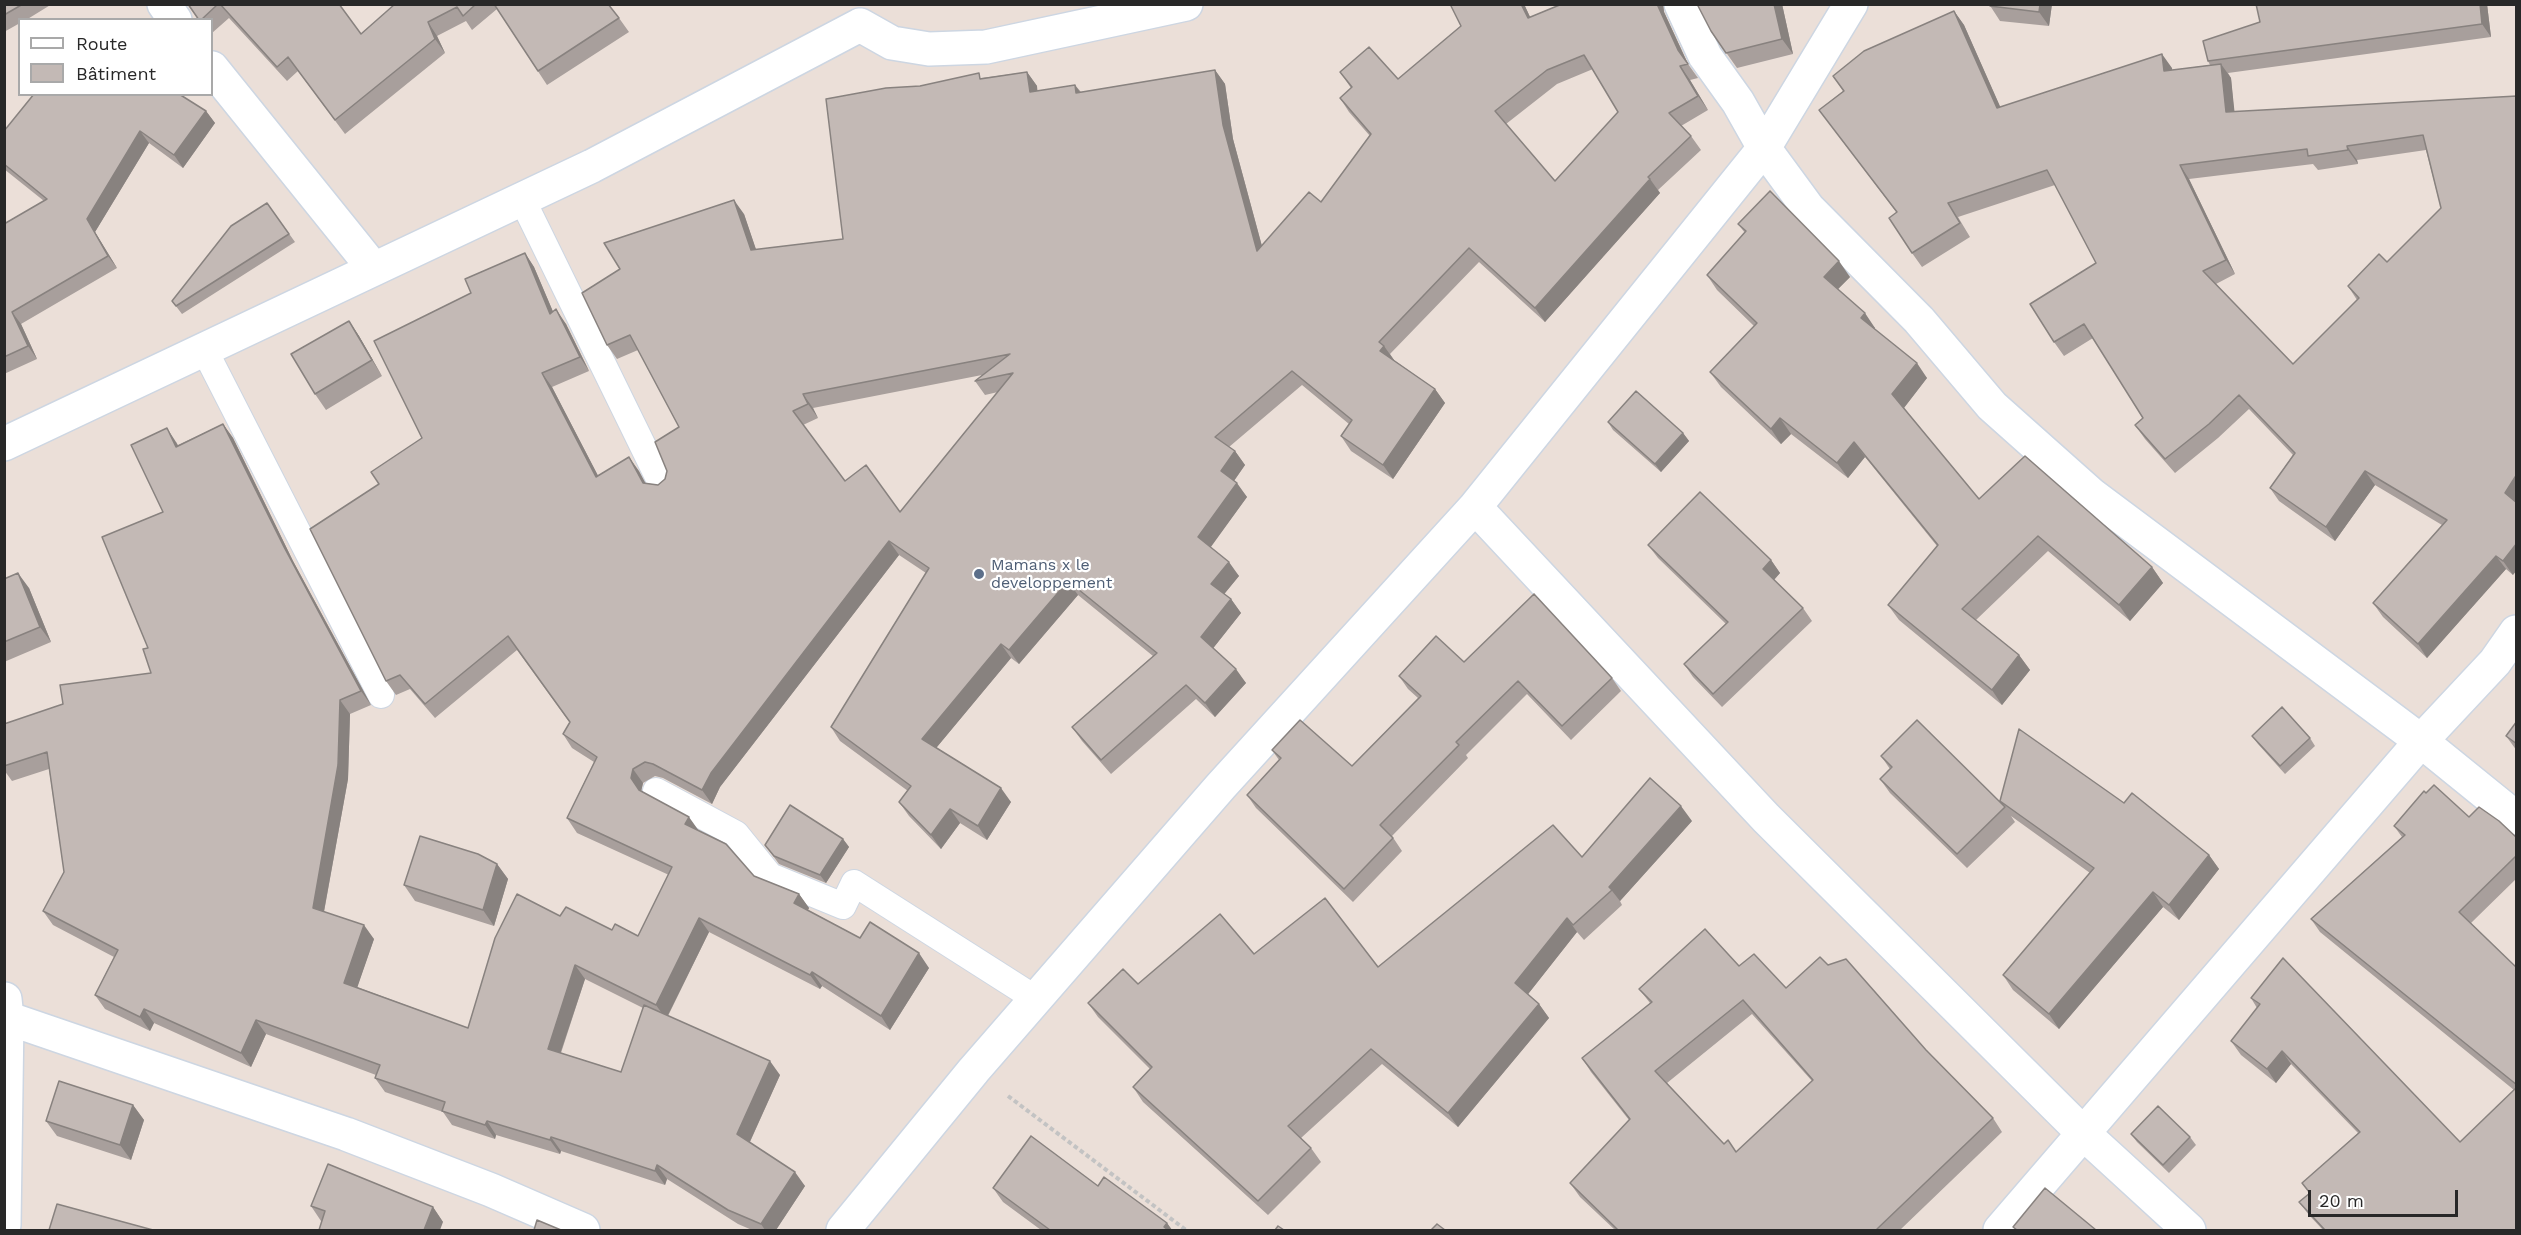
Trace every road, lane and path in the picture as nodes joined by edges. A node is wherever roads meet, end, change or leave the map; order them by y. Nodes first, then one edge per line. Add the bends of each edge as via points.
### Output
1 (164, 4) edge
2 (1186, 4) edge
3 (1681, 4) edge
4 (1851, 4) edge
5 (861, 15) edge
6 (174, 18) edge
7 (213, 69) edge
8 (1764, 148) junction
9 (522, 199) junction
10 (374, 269) junction
11 (204, 349) junction
12 (4, 444) edge
13 (662, 485) edge
14 (1475, 507) junction
15 (2517, 632) edge
16 (381, 695) edge
17 (2421, 741) junction
18 (656, 791) dead end
19 (2517, 818) edge
20 (1036, 999) junction
21 (6, 1007) edge
22 (974, 1070) junction
23 (2083, 1133) junction
24 (4, 1225) edge
25 (583, 1230) edge
26 (843, 1230) edge
27 (1186, 1230) edge
28 (2000, 1230) edge
29 (2189, 1230) edge

1 - 6 street
2 - 5 street via 986,47 929,50 892,43
3 - 8 street via 1705,56
4 - 8 street
5 - 9 street via 592,166
7 - 10 street
8 - 14 street
8 - 17 street via 1808,208 1919,320 1992,406 2092,495
9 - 10 street
9 - 13 lane
10 - 11 street
11 - 12 street
11 - 16 lane
14 - 20 street via 1221,786
14 - 23 street via 1766,818
15 - 17 street via 2495,662
17 - 19 street
17 - 23 street
18 - 20 lane via 736,834 770,876 843,906 854,882
20 - 22 street
21 - 24 street
21 - 25 street via 491,1190
22 - 26 street
22 - 27 path
23 - 28 street
23 - 29 street

